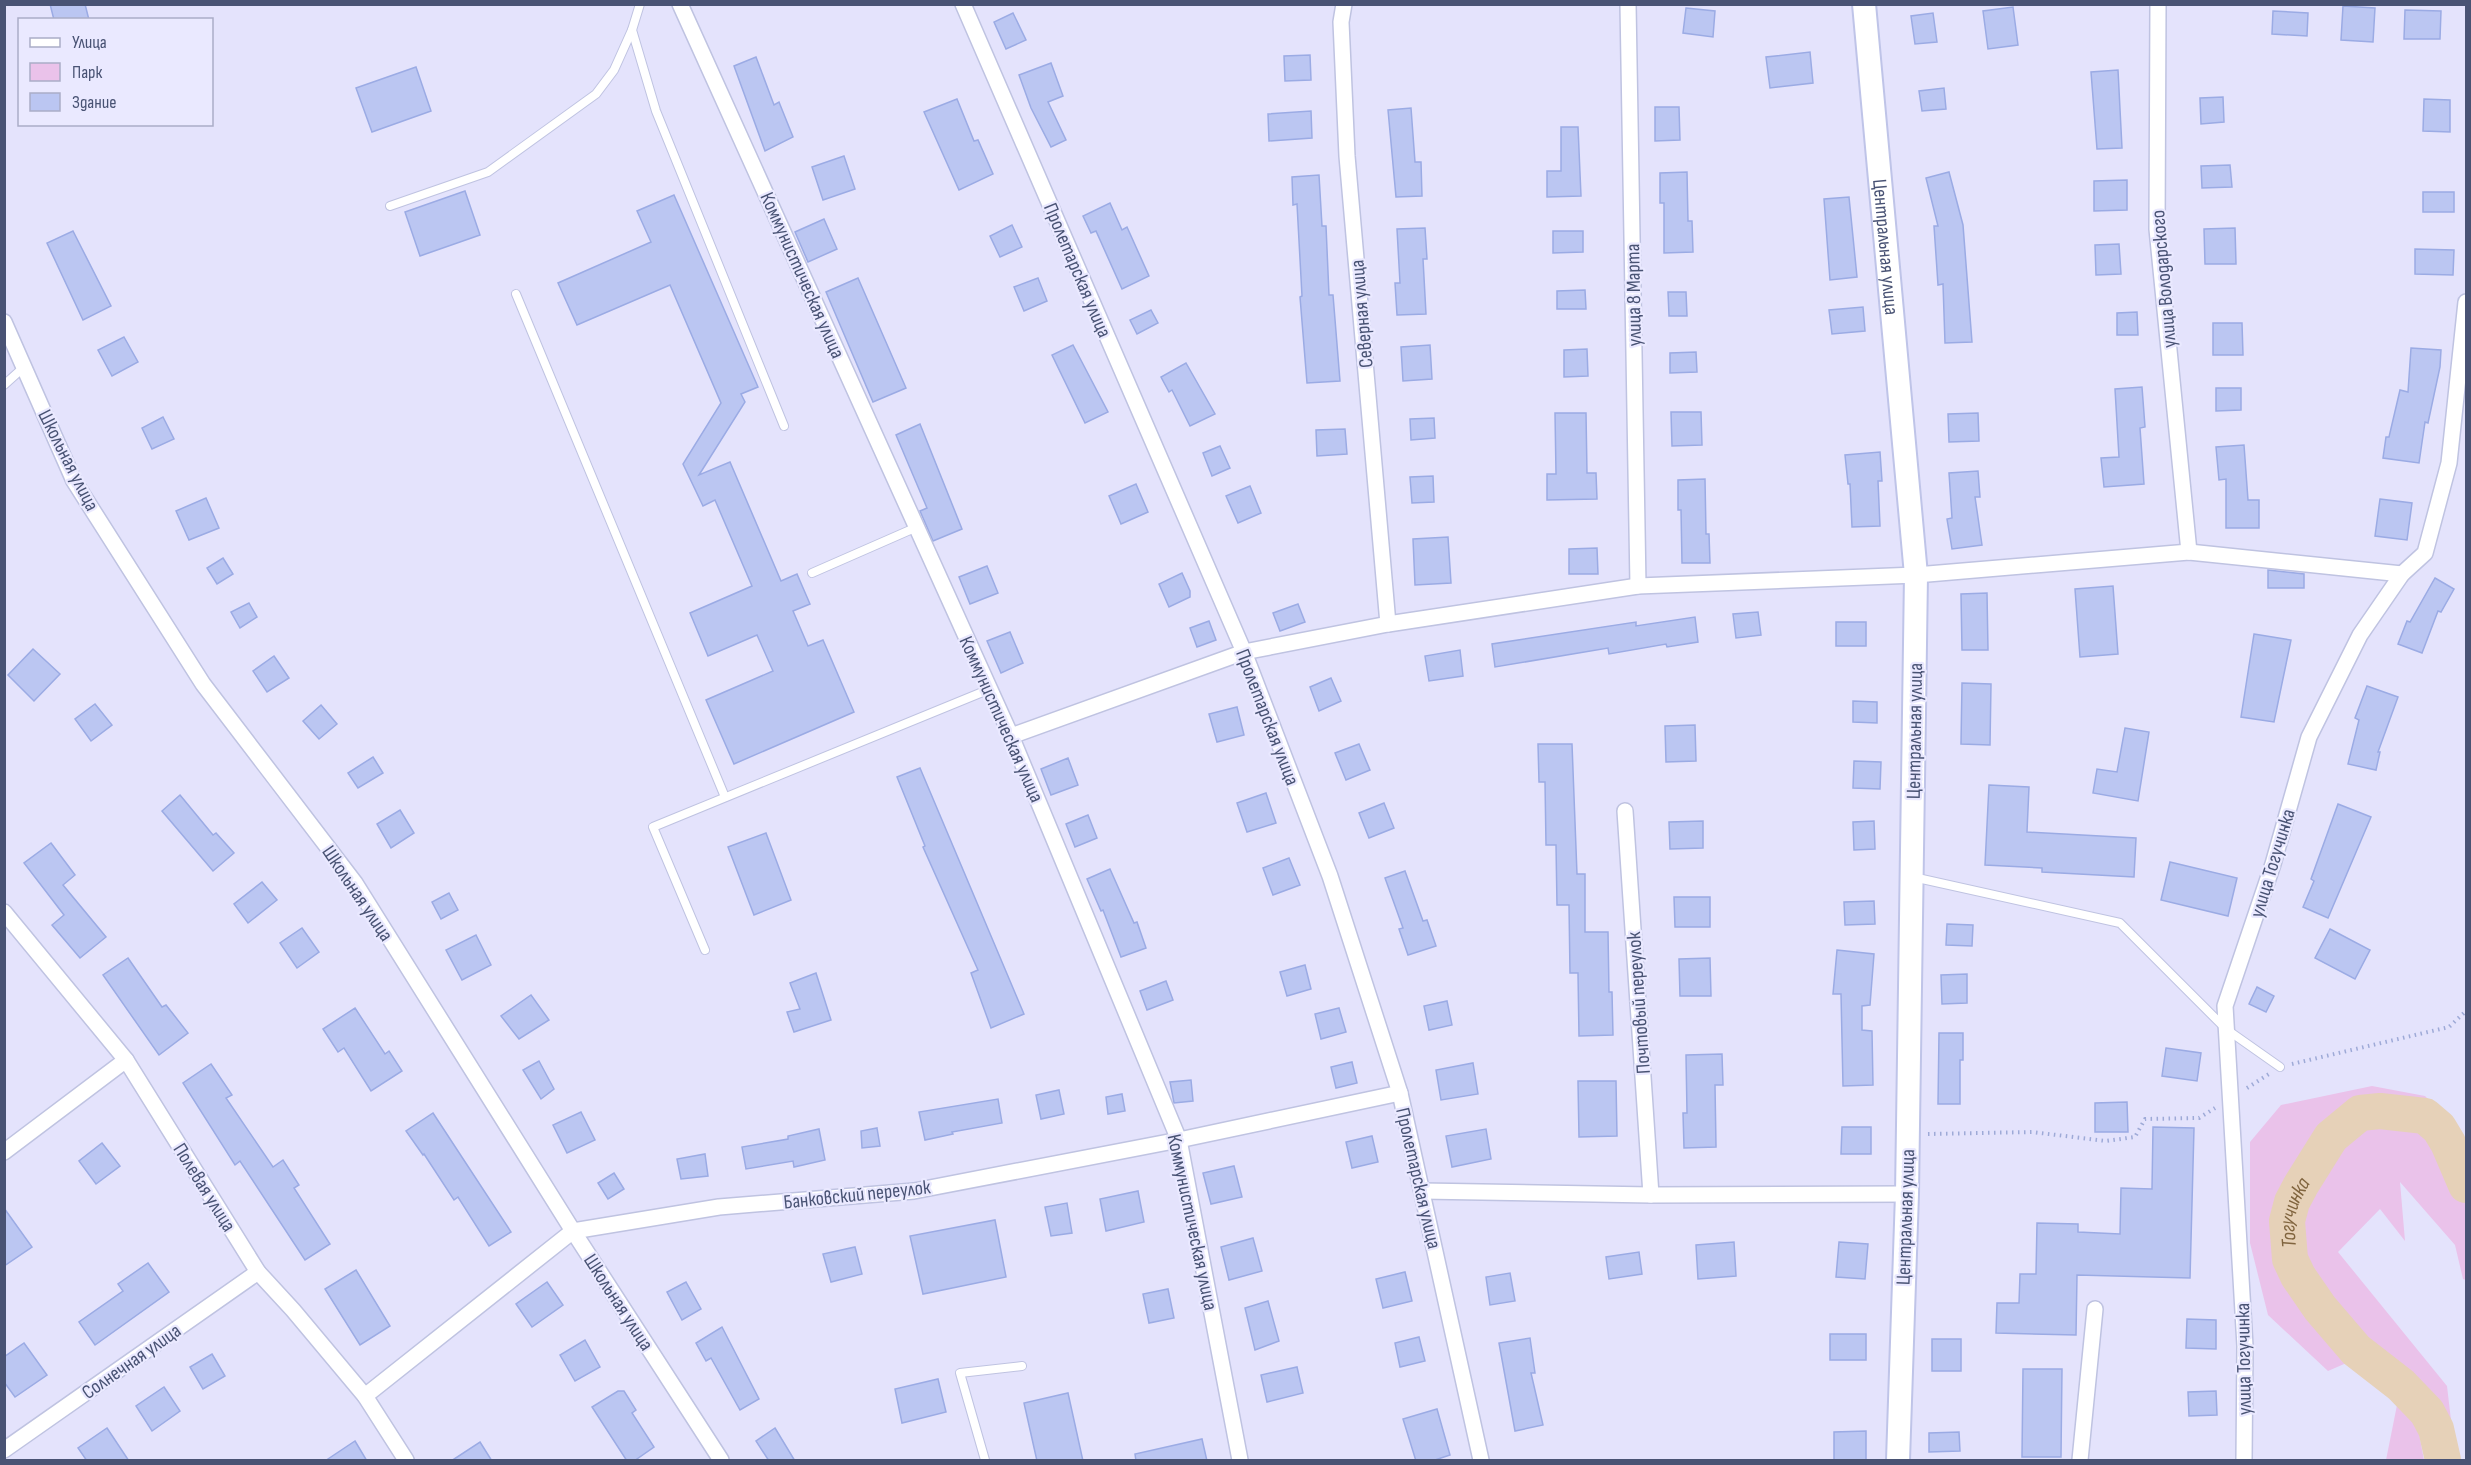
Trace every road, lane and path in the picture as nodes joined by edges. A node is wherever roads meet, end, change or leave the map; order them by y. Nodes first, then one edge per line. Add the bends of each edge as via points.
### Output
1 (640, 4) edge
2 (680, 4) edge
3 (963, 4) edge
4 (1344, 4) edge
5 (1628, 4) edge
6 (1864, 4) edge
7 (2158, 4) edge
8 (632, 30) junction
9 (390, 206) dead end
10 (516, 294) dead end
11 (2466, 302) edge
12 (4, 322) edge
13 (24, 367) junction
14 (4, 385) edge
15 (784, 426) dead end
16 (917, 527) junction
17 (2189, 552) junction
18 (812, 573) dead end
19 (2402, 574) junction
20 (1916, 575) junction
21 (1638, 586) junction
22 (1389, 624) junction
23 (1244, 652) junction
24 (990, 689) junction
25 (1011, 736) junction
26 (725, 797) junction
27 (1625, 811) dead end
28 (1912, 877) junction
29 (4, 912) edge
30 (705, 950) dead end
31 (2466, 1011) edge
32 (2226, 1029) junction
33 (126, 1060) junction
34 (2280, 1067) junction
35 (1400, 1093) junction
36 (2230, 1098) junction
37 (1908, 1134) junction
38 (1179, 1140) junction
39 (4, 1152) edge
40 (1422, 1191) junction
41 (1907, 1194) junction
42 (1651, 1195) junction
43 (573, 1231) junction
44 (258, 1272) junction
45 (2095, 1309) dead end
46 (1022, 1366) dead end
47 (365, 1396) junction
48 (4, 1450) edge
49 (406, 1461) edge
50 (721, 1461) edge
51 (985, 1461) edge
52 (1240, 1461) edge
53 (1481, 1461) edge
54 (1898, 1461) edge
55 (2079, 1461) edge
56 (2244, 1461) edge

1 - 8 lane
2 - 16 street, Коммунистическая улица
3 - 23 street, Пролетарская улица
4 - 22 street, Северная улица via 1341,22 1347,156
5 - 21 street, улица 8 Марта
6 - 20 main road, Центральная улица
7 - 17 street, улица Володарского via 2157,229
8 - 9 lane via 614,70 587,101 488,172
8 - 15 lane via 656,111
10 - 26 lane
11 - 19 street, улица Тогучинка via 2449,463 2425,554
12 - 13 street, Школьная улица
13 - 14 lane
13 - 43 street, Школьная улица via 74,481 203,684 355,883
16 - 18 lane
16 - 24 street, Коммунистическая улица
17 - 19 street
17 - 20 street
19 - 32 street, улица Тогучинка via 2360,634 2309,737 2225,1006
20 - 21 street
20 - 28 main road, Центральная улица
21 - 22 street
22 - 23 street
23 - 25 street
23 - 35 street, Пролетарская улица via 1330,876
24 - 25 street, Коммунистическая улица
24 - 26 lane
25 - 38 street, Коммунистическая улица
26 - 30 lane via 653,827
27 - 42 street, Почтовый переулок
28 - 32 lane via 2120,923
28 - 37 main road, Центральная улица
29 - 33 street, Полевая улица
31 - 34 path via 2449,1027
32 - 34 lane
32 - 36 street, улица Тогучинка
33 - 39 street
33 - 44 street, Полевая улица
34 - 36 path
35 - 38 street, Банковский переулок
35 - 40 street, Пролетарская улица
36 - 37 path via 2199,1118 2145,1119 2135,1137 2106,1141 2032,1132
36 - 56 street, улица Тогучинка via 2245,1346
37 - 41 main road, Центральная улица
38 - 43 street, Банковский переулок via 914,1191 719,1207
38 - 52 street, Коммунистическая улица
40 - 42 street
40 - 53 street, Пролетарская улица
41 - 42 street
41 - 54 main road, Центральная улица
43 - 47 street, Банковский переулок
43 - 50 street, Школьная улица
44 - 47 street, Полевая улица
44 - 48 street, Солнечная улица
45 - 55 street
46 - 51 lane via 960,1373
47 - 49 street, Полевая улица

